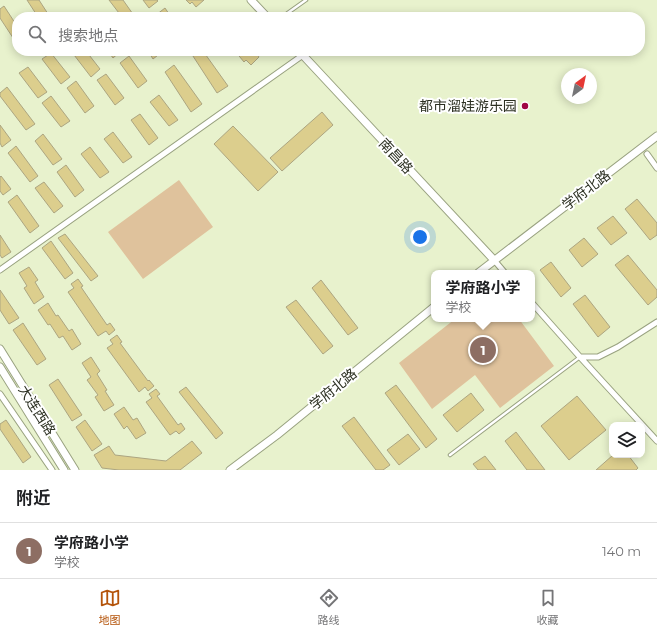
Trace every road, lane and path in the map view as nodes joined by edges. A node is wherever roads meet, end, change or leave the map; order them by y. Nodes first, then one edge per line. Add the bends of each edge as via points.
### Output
1 (251, 0) edge
2 (306, 0) edge
3 (262, 12) edge
4 (289, 12) edge
5 (297, 56) edge
6 (304, 56) edge
7 (657, 136) edge
8 (647, 154) dead end
9 (657, 168) edge
10 (494, 260) junction
11 (0, 270) edge
12 (482, 270) edge
13 (502, 270) edge
14 (535, 306) edge
15 (431, 309) edge
16 (657, 322) edge
17 (0, 349) edge
18 (580, 356) junction
19 (0, 367) edge
20 (0, 394) edge
21 (657, 441) edge
22 (450, 455) dead end
23 (52, 470) edge
24 (64, 470) edge
25 (75, 470) edge
26 (230, 470) edge

1 - 3 street
2 - 4 lane
5 - 11 street
6 - 10 street, 南昌路
7 - 10 street, 学府北路
8 - 9 street
10 - 12 street, 学府北路
10 - 13 street
14 - 18 street
15 - 26 street, 学府北路
16 - 18 street via 598,358
17 - 25 street, 大连西路
18 - 21 street
18 - 22 lane
19 - 24 street, 大连西路
20 - 23 street

